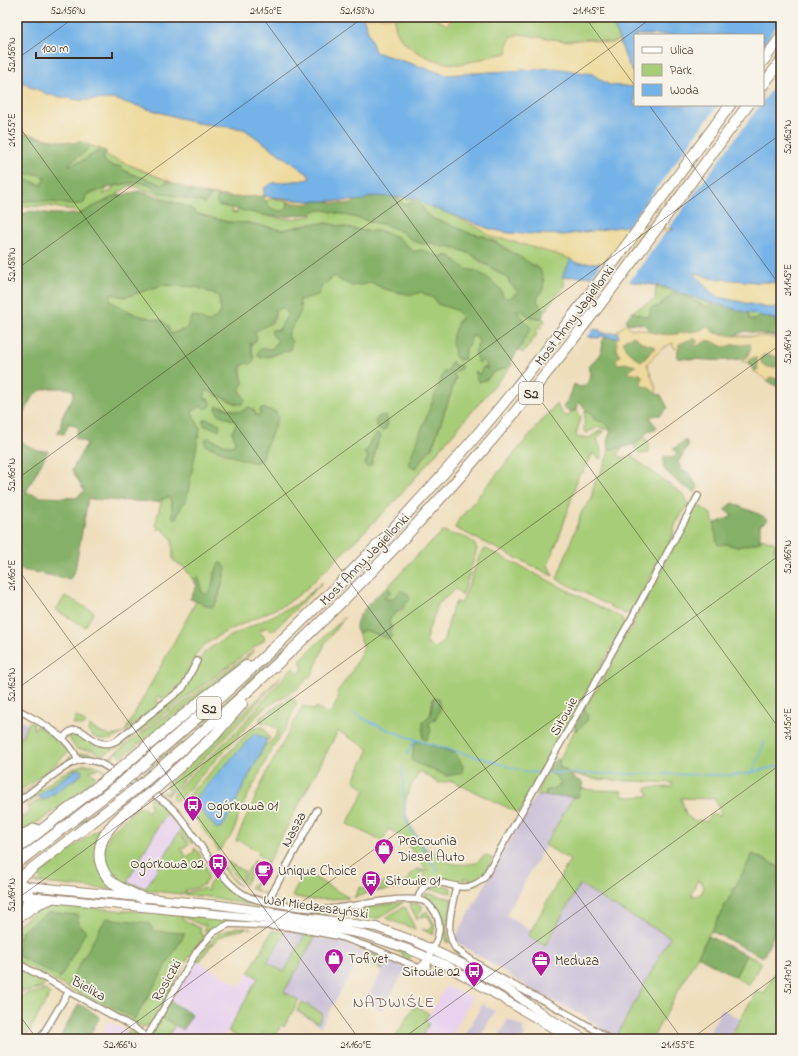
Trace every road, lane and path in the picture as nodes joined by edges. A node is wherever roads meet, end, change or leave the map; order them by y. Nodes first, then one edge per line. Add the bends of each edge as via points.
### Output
1 (781, 36) edge
2 (764, 60) edge
3 (781, 61) edge
4 (764, 84) edge
5 (729, 106) edge
6 (747, 106) edge
7 (698, 496) dead end
8 (282, 640) junction
9 (197, 661) dead end
10 (258, 682) junction
11 (17, 709) edge
12 (63, 738) junction
13 (78, 761) junction
14 (17, 802) edge
15 (73, 806) junction
16 (317, 810) dead end
17 (17, 838) edge
18 (17, 849) edge
19 (17, 863) edge
20 (19, 883) edge
21 (456, 886) junction
22 (17, 895) edge
23 (29, 896) junction
24 (142, 898) junction
25 (50, 899) junction
26 (418, 899) junction
27 (268, 901) junction
28 (21, 915) edge
29 (433, 948) junction
30 (429, 958) junction
31 (17, 964) edge
32 (419, 968) junction
33 (69, 991) junction
34 (147, 1038) edge
35 (40, 1039) edge
36 (571, 1039) edge
37 (585, 1039) edge
38 (608, 1039) edge

1 - 2 highway
3 - 4 highway
5 - 8 highway, Most Anny Jagiellonki / S2 via 582,305 496,412 398,523
6 - 10 highway, Most Anny Jagiellonki / S2 via 596,310 507,421 413,529 337,607
7 - 21 street, Sitowie via 484,878 474,885 463,888
8 - 15 highway, bridge via 216,689
8 - 19 highway, S2, bridge via 133,774
9 - 12 street via 183,688 116,741 108,744 99,743 74,729
10 - 20 highway, S2, bridge via 145,781
10 - 24 highway, bridge via 214,736 111,826 102,841 102,866 109,879
11 - 12 street
12 - 13 street via 72,748
13 - 14 street via 64,768
13 - 27 street via 89,760 101,764 166,804 234,887 248,896
15 - 17 highway
15 - 18 highway
16 - 27 street, Nasza
20 - 23 highway
20 - 24 main road, Wał Miedzeszyński
21 - 26 street, Sitowie via 444,882 433,883 423,889
21 - 38 street via 449,931 455,948 533,996 577,1018
22 - 23 main road, Wał Miedzeszyński
23 - 25 main road, Wał Miedzeszyński
23 - 28 highway
24 - 29 main road, Wał Miedzeszyński via 219,905 364,925
25 - 28 highway via 42,901
25 - 30 main road, Wał Miedzeszyński via 318,924 382,939
26 - 27 street via 326,909
26 - 29 street via 427,903 438,919 440,929
29 - 30 street
29 - 37 main road, Wał Miedzeszyński via 482,974
30 - 32 street
30 - 32 street, Rosiczki via 426,971
30 - 36 main road, Wał Miedzeszyński via 474,980
31 - 33 street, Bielika
32 - 34 street, Rosiczki via 358,942 306,929 233,924 224,926 210,936 194,956
33 - 34 street, Bielika via 135,1028
33 - 35 street

